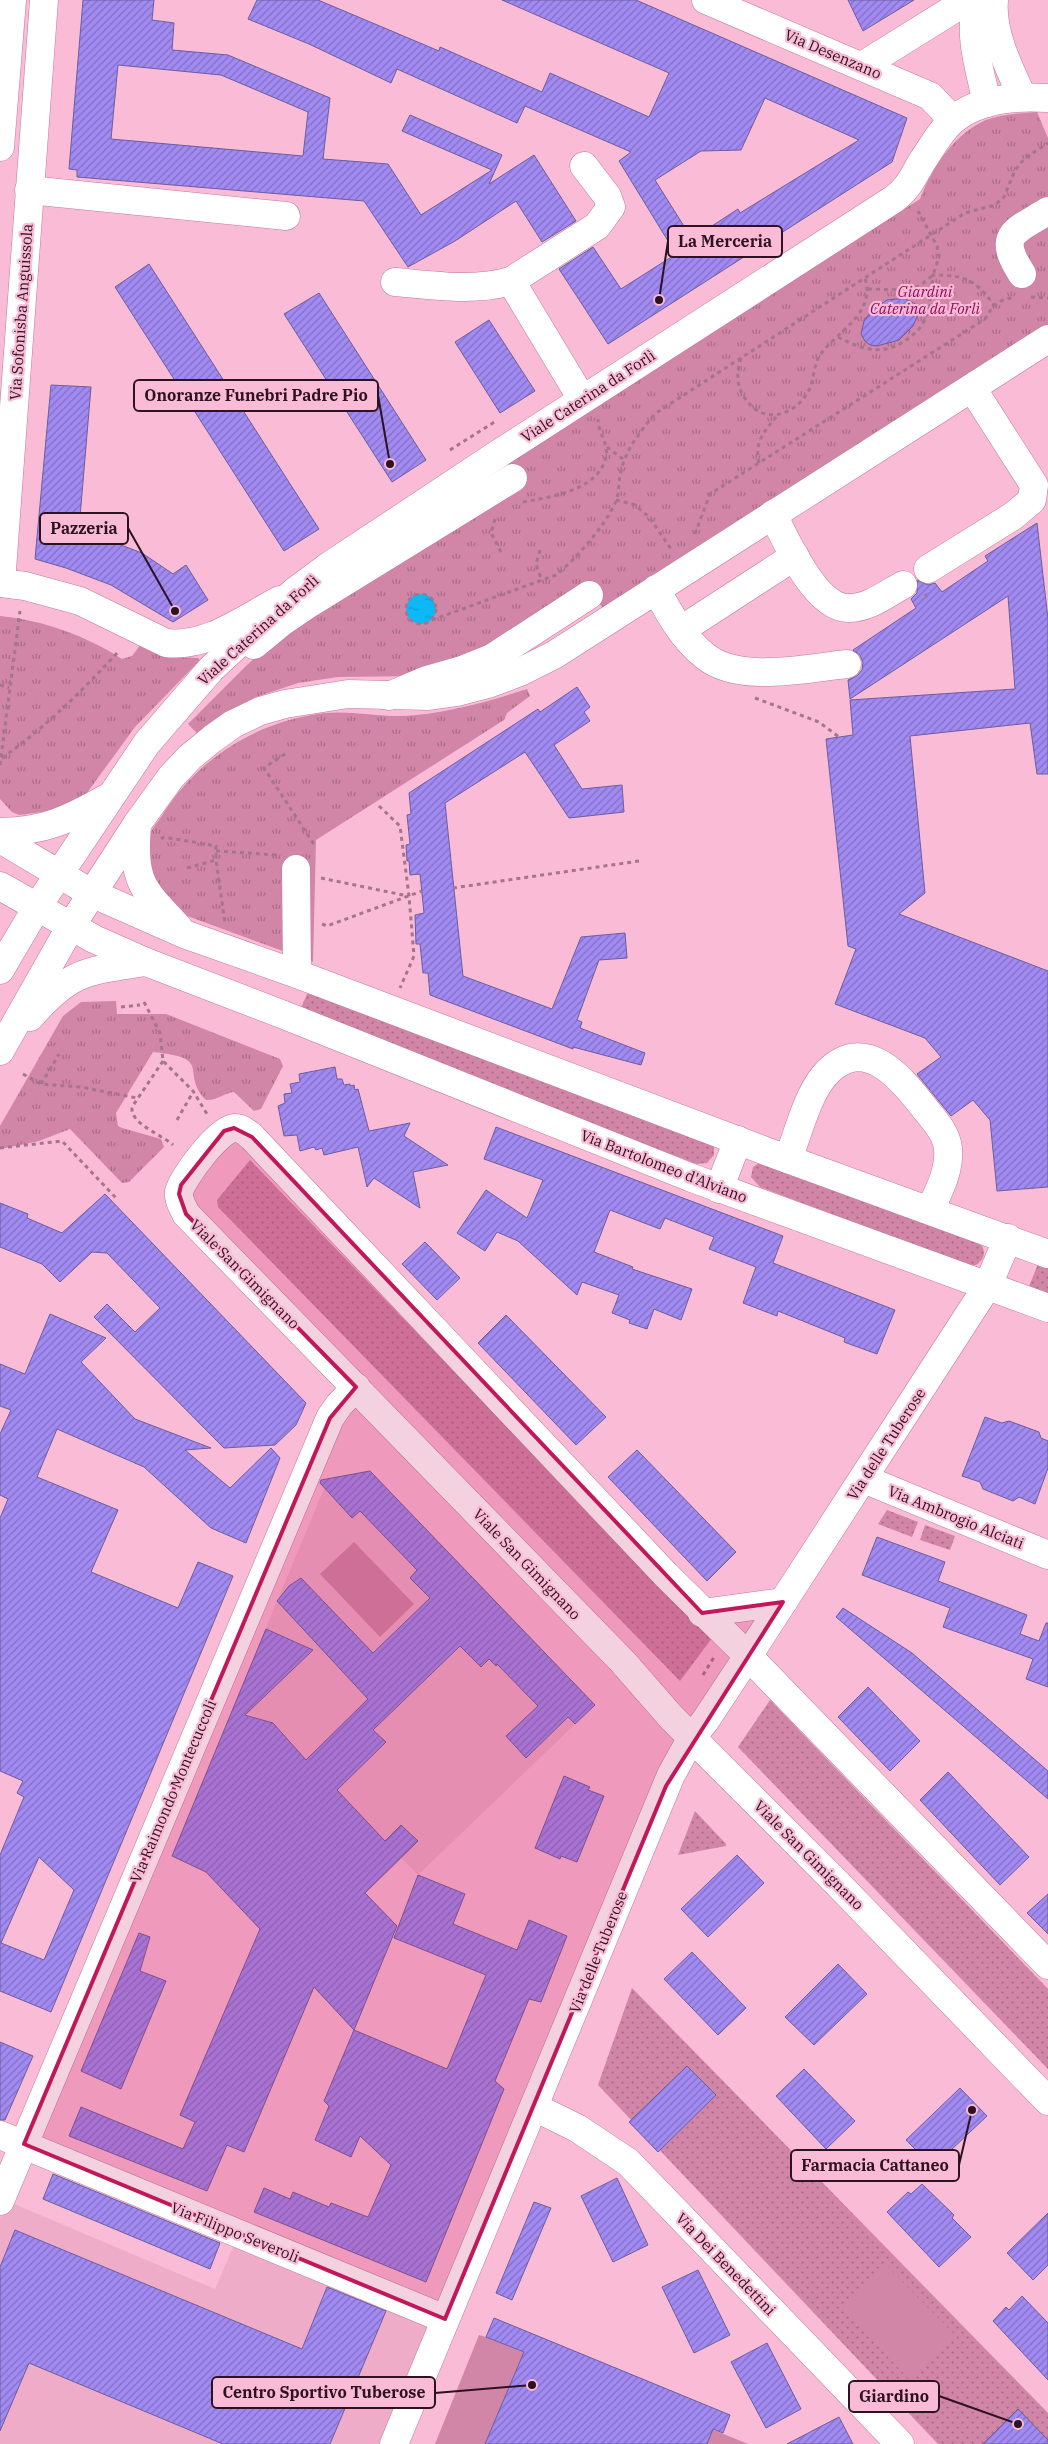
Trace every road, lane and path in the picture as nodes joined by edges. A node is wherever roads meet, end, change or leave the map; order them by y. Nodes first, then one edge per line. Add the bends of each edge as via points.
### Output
1 (12, 0) edge
2 (44, 0) edge
3 (968, 0) edge
4 (978, 0) edge
5 (994, 0) edge
6 (711, 1) edge
7 (862, 66) junction
8 (1041, 98) edge
9 (987, 103) junction
10 (953, 120) junction
11 (1048, 143) edge
12 (0, 147) edge
13 (584, 166) dead end
14 (29, 190) junction
15 (916, 209) dead end
16 (1048, 211) edge
17 (286, 216) dead end
18 (932, 234) junction
19 (1022, 274) dead end
20 (932, 275) junction
21 (864, 278) junction
22 (511, 281) junction
23 (395, 282) dead end
24 (868, 289) junction
25 (1048, 298) edge
26 (994, 304) junction
27 (838, 337) junction
28 (1048, 339) edge
29 (741, 357) junction
30 (972, 388) junction
31 (593, 405) junction
32 (776, 416) junction
33 (496, 421) dead end
34 (606, 446) junction
35 (450, 450) dead end
36 (624, 460) junction
37 (759, 463) junction
38 (1034, 485) junction
39 (517, 490) joint
40 (616, 500) junction
41 (1048, 510) edge
42 (773, 514) junction
43 (497, 516) dead end
44 (695, 534) dead end
45 (540, 550) dead end
46 (671, 550) dead end
47 (501, 552) dead end
48 (795, 556) junction
49 (928, 570) dead end
50 (542, 581) junction
51 (0, 583) edge
52 (902, 585) dead end
53 (656, 589) junction
54 (294, 592) junction
55 (590, 595) dead end
56 (20, 611) dead end
57 (432, 620) junction
58 (681, 630) junction
59 (119, 651) dead end
60 (847, 664) dead end
61 (0, 685) edge
62 (9, 688) junction
63 (389, 696) junction
64 (2, 742) edge
65 (147, 743) junction
66 (286, 754) dead end
67 (2, 758) junction
68 (0, 765) edge
69 (110, 796) junction
70 (380, 806) dead end
71 (0, 832) edge
72 (147, 833) junction
73 (0, 839) edge
74 (315, 846) dead end
75 (216, 851) junction
76 (216, 860) junction
77 (639, 861) dead end
78 (298, 867) junction
79 (187, 868) dead end
80 (58, 874) junction
81 (0, 886) edge
82 (454, 888) dead end
83 (422, 891) dead end
84 (91, 893) junction
85 (409, 896) junction
86 (37, 907) junction
87 (225, 923) dead end
88 (321, 923) dead end
89 (71, 926) junction
90 (184, 934) junction
91 (1, 958) edge
92 (255, 959) junction
93 (146, 962) junction
94 (297, 974) junction
95 (400, 990) dead end
96 (240, 999) junction
97 (144, 1002) dead end
98 (140, 1005) dead end
99 (121, 1007) dead end
100 (284, 1015) junction
101 (0, 1051) edge
102 (59, 1054) dead end
103 (163, 1061) junction
104 (23, 1074) dead end
105 (41, 1084) junction
106 (193, 1092) junction
107 (137, 1098) junction
108 (206, 1114) dead end
109 (177, 1120) dead end
110 (738, 1140) junction
111 (173, 1145) dead end
112 (0, 1148) edge
113 (788, 1159) junction
114 (719, 1189) junction
115 (117, 1199) dead end
116 (930, 1210) junction
117 (1008, 1238) junction
118 (1048, 1254) edge
119 (988, 1285) junction
120 (1048, 1308) edge
121 (356, 1387) junction
122 (864, 1479) junction
123 (1048, 1555) edge
124 (783, 1602) junction
125 (702, 1613) junction
126 (715, 1655) dead end
127 (748, 1656) junction
128 (701, 1678) dead end
129 (692, 1737) junction
130 (1048, 1965) edge
131 (1048, 2101) edge
132 (534, 2107) junction
133 (12, 2140) edge
134 (0, 2202) edge
135 (445, 2319) junction
136 (394, 2444) edge
137 (900, 2444) edge

1 - 12 street
2 - 14 street, Via Sofonisba Anguissola
3 - 7 street
4 - 9 street via 973,32
5 - 8 street via 995,22 1007,63
6 - 7 street, Via Desenzano
7 - 10 street, Via Desenzano via 930,96
8 - 9 street, Viale Caterina da Forlì
9 - 10 street, Viale Caterina da Forlì
10 - 31 street, Viale Caterina da Forlì via 906,190
11 - 18 path via 1025,158 1015,170 1004,197 995,206 965,213
13 - 22 street via 607,196 610,207 597,226
14 - 17 street
14 - 51 street, Via Sofonisba Anguissola
15 - 18 path
16 - 19 street via 1017,230 1009,239 1010,257
18 - 20 path via 939,257
18 - 21 path
20 - 24 path via 922,285 909,290
20 - 26 path via 967,278
20 - 27 path via 924,322 900,344 882,351 869,350
21 - 24 path
21 - 29 path
22 - 23 street via 495,286 465,287
22 - 31 street
24 - 27 path via 866,300
25 - 26 path via 1004,299
26 - 37 path via 985,319
27 - 32 path via 818,357 809,389 794,407
28 - 30 street
29 - 32 path via 736,372 742,395 763,414
29 - 36 path via 656,413
30 - 38 street
30 - 42 street
31 - 34 path
31 - 54 street, Viale Caterina da Forlì via 337,561
32 - 37 path via 763,432 756,451
33 - 35 path
34 - 36 path
34 - 39 path via 602,466 587,481 549,498
36 - 40 path
37 - 44 path via 710,494
38 - 41 street
38 - 49 street via 1032,500 1013,516
39 - 65 street, Viale Caterina da Forlì via 282,622 165,732
40 - 46 path via 635,504 649,517
40 - 50 path via 571,563
42 - 48 street
42 - 53 street
43 - 47 path via 491,533
45 - 50 path via 536,564
48 - 52 street via 816,588 839,608 865,606
48 - 58 street
50 - 57 path
51 - 54 street via 25,586 80,601 166,642 180,644 206,639
53 - 58 street
53 - 63 street via 554,655 520,672 457,692
54 - 65 street, Viale Caterina da Forlì via 211,669
55 - 63 street via 492,658
56 - 62 path
57 - 57 path via 436,609 431,598 421,594 409,601 406,612 412,622 423,625
58 - 60 street via 700,652 721,666 781,671
59 - 67 path via 70,703
61 - 62 path
62 - 64 path
63 - 72 street via 348,694 308,699 260,711 233,724 190,757 171,777
64 - 67 path
65 - 69 street, Viale Caterina da Forlì
66 - 74 path via 264,768
67 - 68 path
69 - 71 street via 74,817 46,827 25,832
69 - 80 street, Viale Caterina da Forlì
70 - 85 path via 400,826
72 - 75 path via 216,846
72 - 84 street
72 - 90 street via 135,855 141,884
73 - 80 street
75 - 76 path
75 - 78 path
76 - 79 path
76 - 87 path
77 - 82 path
78 - 85 path
78 - 94 street
80 - 84 street
80 - 86 street, Viale Caterina da Forlì
81 - 86 street
83 - 85 path
84 - 89 street
84 - 90 street
85 - 88 path via 327,926
85 - 95 path via 414,956
86 - 89 street
86 - 91 street, Viale Caterina da Forlì
89 - 93 street
89 - 101 street
90 - 92 street
92 - 94 street
92 - 96 street via 237,975
93 - 96 street
93 - 101 street via 85,972 71,978
94 - 100 street via 295,1001
94 - 110 street
96 - 100 street
97 - 103 path via 160,1033
98 - 99 path
100 - 114 street, Via Bartolomeo d'Alviano
102 - 105 path
103 - 106 path
103 - 107 path
104 - 105 path
105 - 107 path via 81,1086
106 - 108 path
106 - 109 path
107 - 111 path via 132,1107 133,1117
110 - 113 street
110 - 114 street
112 - 115 path via 62,1141
113 - 116 street
113 - 116 street via 821,1081 837,1064 851,1057 866,1057 893,1071 945,1137 947,1164
114 - 119 street, Via Bartolomeo d'Alviano
116 - 117 street
117 - 118 street
117 - 119 street, Via delle Tuberose
119 - 120 street, Via Bartolomeo d'Alviano
119 - 122 street, Via delle Tuberose
121 - 125 street, Viale San Gimignano via 186,1214 179,1194 181,1185 224,1131 234,1128 245,1131
121 - 129 street, Viale San Gimignano
121 - 133 street, Via Raimondo Montecuccoli via 330,1418
122 - 123 street, Via Ambrogio Alciati
122 - 124 street, Via delle Tuberose
124 - 125 street
124 - 127 street, Via delle Tuberose
125 - 127 street, Viale San Gimignano
126 - 128 path
127 - 129 street, Via delle Tuberose
127 - 130 street, Viale San Gimignano
129 - 131 street, Viale San Gimignano
129 - 132 street, Via delle Tuberose via 666,1786
132 - 135 street, Via delle Tuberose
132 - 137 street, Via Dei Benedettini via 577,2128 628,2162
133 - 134 street, Via Raimondo Montecuccoli
133 - 135 street, Via Filippo Severoli
135 - 136 street, Via delle Tuberose

